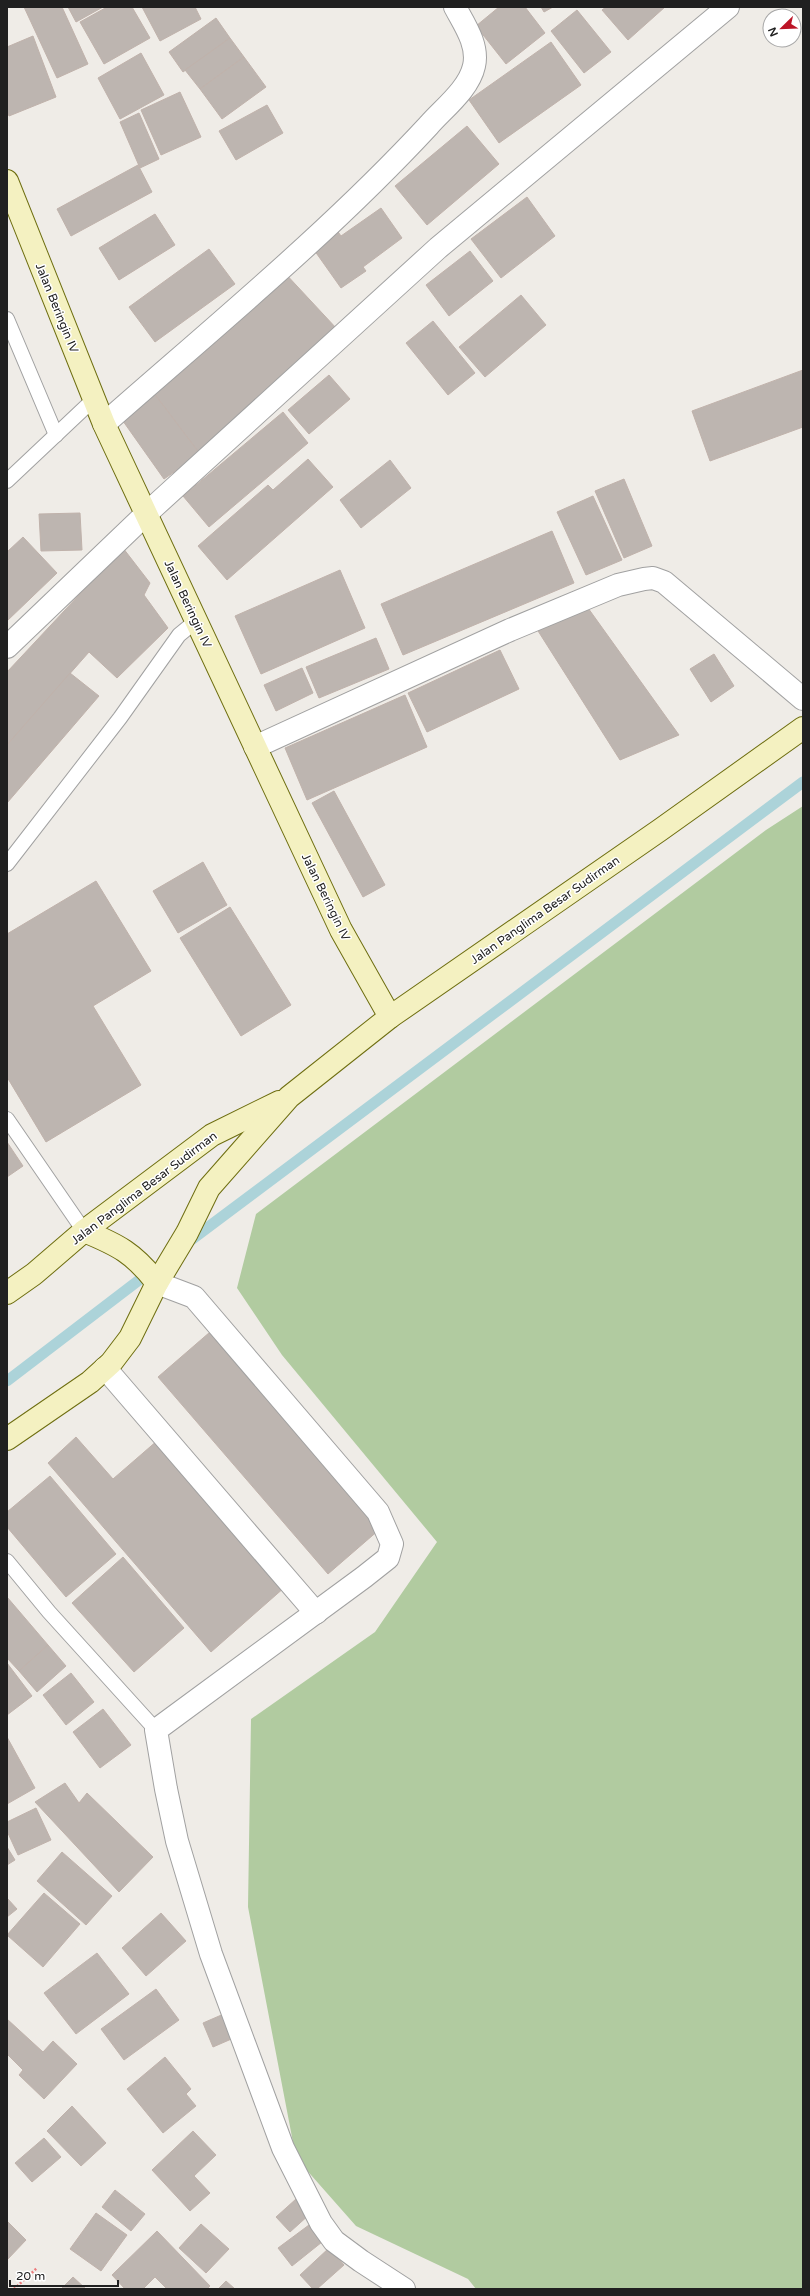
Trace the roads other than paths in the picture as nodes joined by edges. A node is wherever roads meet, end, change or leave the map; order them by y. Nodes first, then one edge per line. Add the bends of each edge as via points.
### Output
1 (455, 7) edge
2 (728, 7) edge
3 (7, 182) edge
4 (7, 319) edge
5 (94, 399) junction
6 (104, 424) junction
7 (56, 435) junction
8 (7, 481) edge
9 (146, 514) junction
10 (196, 621) junction
11 (7, 647) edge
12 (803, 699) edge
13 (803, 728) edge
14 (255, 747) junction
15 (7, 864) edge
16 (390, 1017) junction
17 (289, 1097) junction
18 (7, 1119) edge
19 (84, 1231) junction
20 (157, 1283) junction
21 (7, 1293) edge
22 (105, 1368) junction
23 (7, 1439) edge
24 (7, 1561) edge
25 (316, 1613) junction
26 (156, 1730) junction
27 (404, 2289) edge

1 - 6 street via 473,42 475,58 466,84 390,167 283,266
2 - 9 street via 438,248
3 - 5 main road, Jalan Beringin IV
4 - 7 lane
5 - 6 main road, Jalan Beringin IV
5 - 7 lane
6 - 9 main road, Jalan Beringin IV
7 - 8 lane
9 - 10 main road, Jalan Beringin IV
9 - 11 street
10 - 14 main road, Jalan Beringin IV
10 - 15 lane via 179,635 120,718
12 - 14 street via 664,582 653,578 618,586 510,630
13 - 16 main road, Jalan Panglima Besar Sudirman
14 - 16 main road, Jalan Beringin IV via 341,930
16 - 17 main road, Jalan Panglima Besar Sudirman
17 - 19 main road, Jalan Panglima Besar Sudirman via 212,1135
17 - 20 main road, Jalan Panglima Besar Sudirman via 209,1188 187,1233
18 - 19 lane
19 - 20 main road via 114,1244 136,1259
19 - 21 main road, Jalan Panglima Besar Sudirman via 34,1274
20 - 22 main road, Jalan Panglima Besar Sudirman via 130,1338
20 - 25 street via 194,1297 378,1512 392,1544 388,1558
22 - 23 main road, Jalan Panglima Besar Sudirman via 90,1382
22 - 25 street
24 - 26 lane via 49,1612
25 - 26 street
26 - 27 street via 178,1841 209,1946 283,2148 321,2223 334,2241

